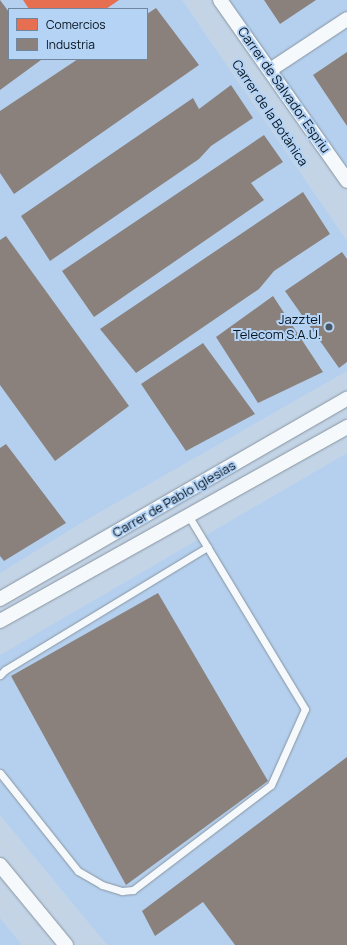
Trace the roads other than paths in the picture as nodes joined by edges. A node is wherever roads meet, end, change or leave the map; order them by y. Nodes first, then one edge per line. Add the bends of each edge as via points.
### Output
1 (220, 0) edge
2 (347, 19) edge
3 (270, 70) junction
4 (347, 181) edge
5 (347, 399) edge
6 (347, 426) edge
7 (188, 515) junction
8 (207, 546) junction
9 (0, 599) edge
10 (0, 621) edge
11 (0, 675) edge
12 (0, 773) edge
13 (0, 866) edge
14 (66, 945) edge

1 - 3 street, Carrer de Salvador Espriu
2 - 3 street
3 - 4 street, Carrer de Salvador Espriu
5 - 9 street, Carrer de Pablo Iglesias
6 - 7 street, Carrer de Pablo Iglesias
7 - 8 lane
7 - 10 street, Carrer de Pablo Iglesias
8 - 11 lane
8 - 12 lane via 305,709 271,785 132,890 122,891 102,885 78,871
13 - 14 street

